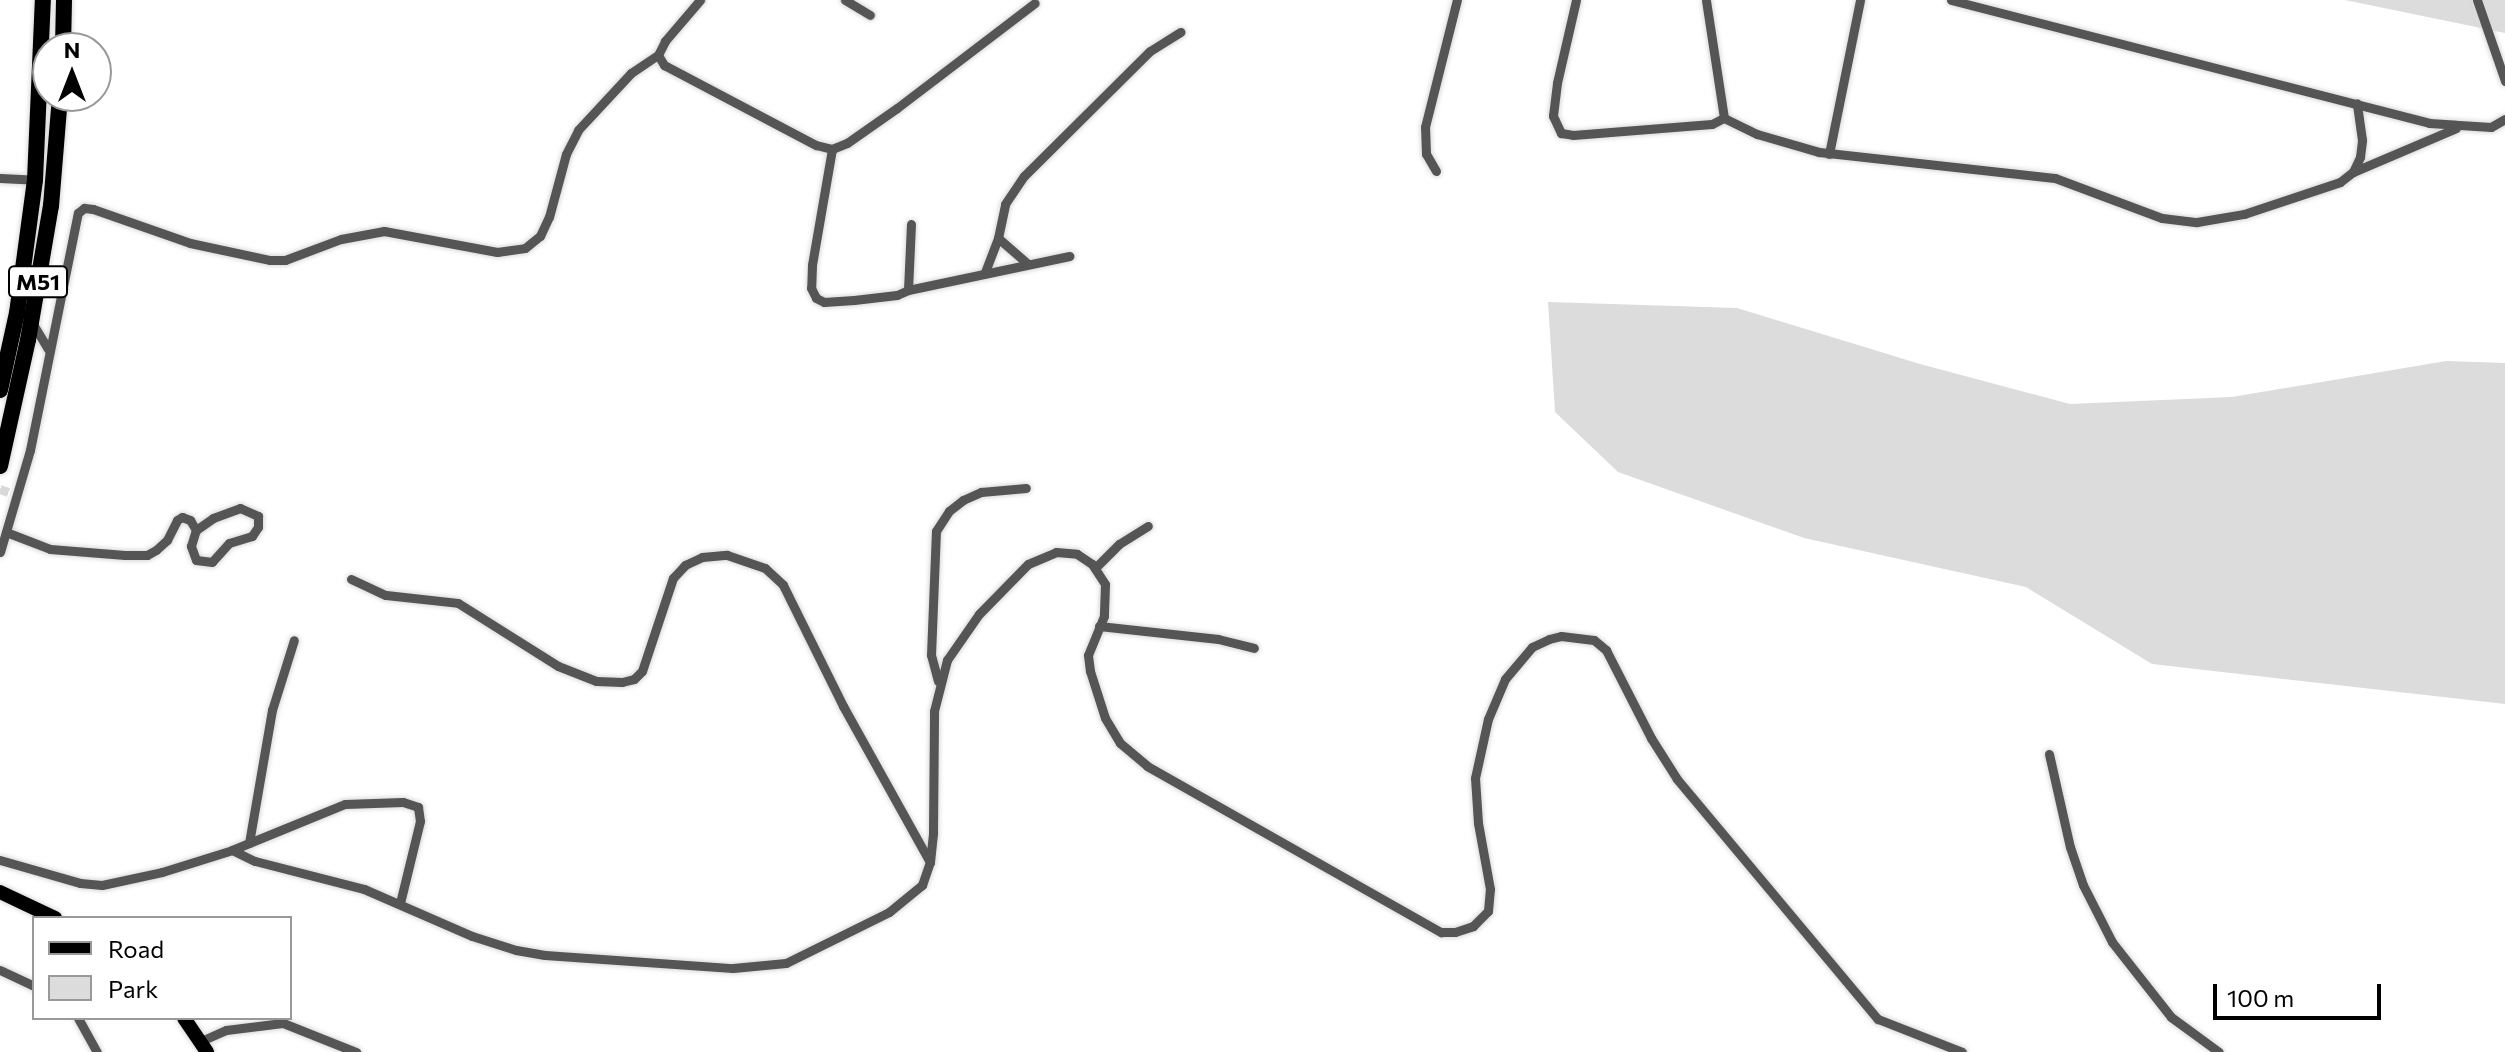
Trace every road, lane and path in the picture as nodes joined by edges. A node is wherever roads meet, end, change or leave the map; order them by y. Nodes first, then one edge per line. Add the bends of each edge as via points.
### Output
1 (43, 0) edge
2 (64, 0) edge
3 (684, 0) edge
4 (700, 0) edge
5 (845, 0) edge
6 (1457, 0) edge
7 (1576, 0) edge
8 (1706, 0) edge
9 (1860, 0) edge
10 (1951, 0) edge
11 (2477, 0) edge
12 (1035, 3) dead end
13 (690, 12) junction
14 (870, 15) dead end
15 (63, 32) edge
16 (1181, 32) dead end
17 (658, 55) junction
18 (2505, 81) edge
19 (2357, 103) junction
20 (59, 112) edge
21 (1724, 118) junction
22 (2505, 119) edge
23 (2491, 127) junction
24 (2457, 128) junction
25 (2505, 128) edge
26 (832, 149) junction
27 (1829, 154) junction
28 (1436, 171) dead end
29 (2353, 172) junction
30 (0, 178) edge
31 (35, 180) junction
32 (911, 224) dead end
33 (998, 238) junction
34 (1069, 256) dead end
35 (1027, 263) junction
36 (985, 272) junction
37 (908, 290) junction
38 (32, 322) junction
39 (5, 347) edge
40 (48, 349) junction
41 (0, 390) edge
42 (0, 466) edge
43 (1026, 488) dead end
44 (1148, 526) dead end
45 (196, 530) junction
46 (6, 532) junction
47 (0, 552) edge
48 (1095, 568) junction
49 (351, 579) dead end
50 (1099, 626) junction
51 (294, 640) dead end
52 (1254, 648) dead end
53 (938, 681) junction
54 (2049, 754) dead end
55 (249, 843) junction
56 (232, 850) junction
57 (0, 860) edge
58 (930, 862) junction
59 (0, 892) edge
60 (400, 903) junction
61 (51, 916) edge
62 (0, 970) edge
63 (32, 985) edge
64 (79, 1020) edge
65 (185, 1020) edge
66 (204, 1046) edge
67 (97, 1052) edge
68 (356, 1052) edge
69 (1962, 1052) edge
70 (2219, 1052) edge

1 - 31 highway, M51
2 - 15 highway
3 - 13 street
4 - 13 street
5 - 14 street
6 - 28 street via 1425,127 1425,147
7 - 21 street via 1555,97 1554,120 1561,133 1704,125
8 - 21 street
9 - 27 street
10 - 19 street
11 - 18 street
12 - 26 street via 871,126
13 - 17 street
16 - 33 street via 1150,51 1024,176 1005,204
17 - 26 street via 664,65
17 - 40 street via 631,73 578,130 549,217 540,236 525,248 497,252 384,231 270,260 190,243 84,208 75,223
19 - 24 street
19 - 29 street via 2362,140
20 - 38 highway, M51 via 51,206
21 - 27 street via 1757,134
22 - 23 street
23 - 24 street
23 - 25 street
24 - 29 street
26 - 37 street via 812,265 813,295 824,302
27 - 29 street via 2055,178 2162,218 2197,222 2244,214 2340,182
30 - 31 street
31 - 39 highway, M51
32 - 37 street
33 - 35 street
33 - 36 street
34 - 35 street
35 - 36 street
36 - 37 street
38 - 40 street
38 - 42 highway, M51
39 - 41 highway, M51
40 - 46 street via 30,450
43 - 53 street via 981,492 963,500 936,531 931,655
44 - 48 street
45 - 45 street via 192,555 202,563 212,562 229,543 252,536 259,520 240,508
45 - 46 street via 182,517 167,540 147,555 50,549
46 - 47 street
48 - 50 street via 1107,595
48 - 53 street via 1077,554 1056,552 1028,564 971,625
49 - 58 street via 386,595 458,603 558,666 596,681 622,682 642,671 673,578 685,565 727,555 765,568 783,585
50 - 52 street
50 - 69 street via 1088,655 1092,685 1111,730 1131,753 1427,927 1455,932 1482,919 1489,903 1475,778 1494,700 1532,647 1561,636 1594,640 1612,659 1677,779 1878,1019
51 - 55 street via 272,710
53 - 58 street
54 - 70 street via 2070,847 2112,942 2171,1017
55 - 56 street
55 - 60 street via 345,804 415,805 419,831
56 - 57 street via 102,885
56 - 60 street
58 - 60 street via 922,885 889,912 786,963 759,967 545,955 491,944
59 - 61 main road
62 - 63 street
64 - 67 street
65 - 66 main road
66 - 68 street via 226,1030 283,1023

